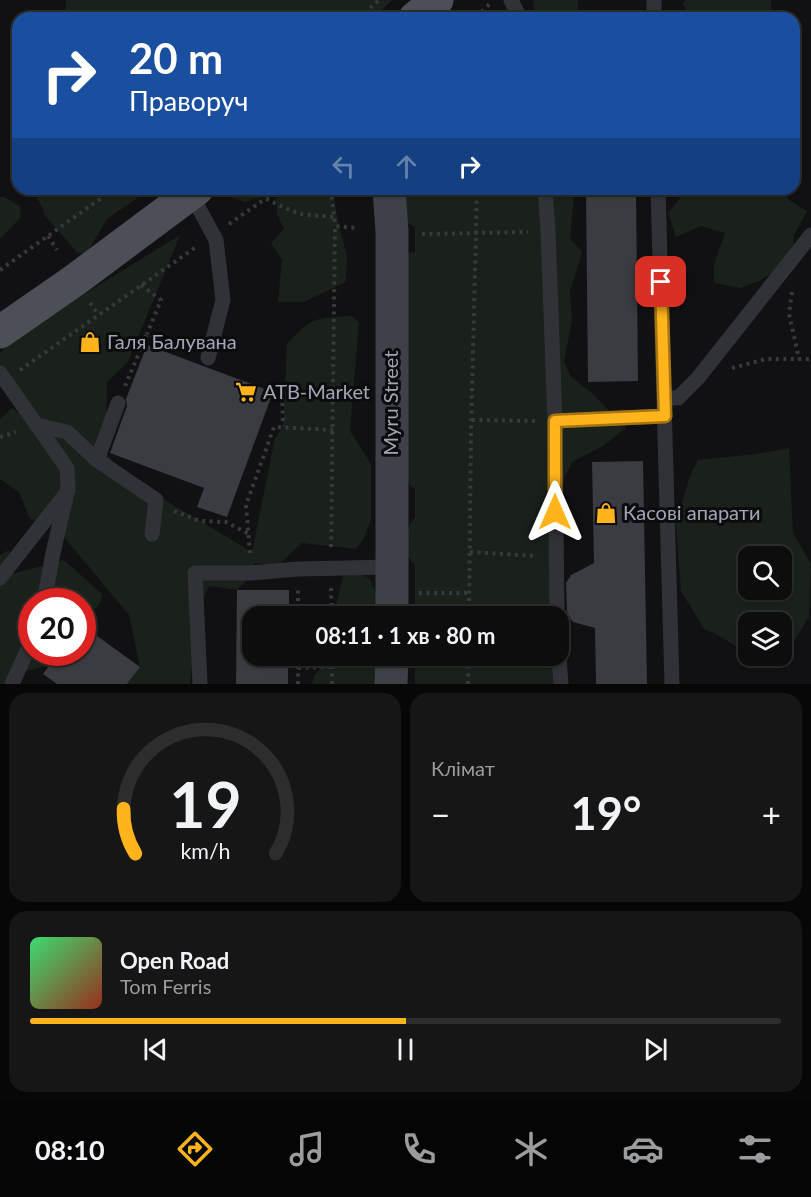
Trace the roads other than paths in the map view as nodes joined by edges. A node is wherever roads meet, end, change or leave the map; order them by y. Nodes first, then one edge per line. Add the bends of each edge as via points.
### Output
1 (189, 195) edge
2 (196, 195) edge
3 (389, 195) edge
4 (545, 195) edge
5 (658, 195) edge
6 (811, 235) edge
7 (0, 332) edge
8 (208, 358) road end
9 (9, 380) edge
10 (664, 398) junction
11 (118, 403) road end
12 (665, 416) junction
13 (555, 421) junction
14 (36, 425) junction
15 (98, 460) junction
16 (68, 491) junction
17 (152, 534) dead end
18 (0, 578) edge
19 (47, 588) edge
20 (391, 592) edge
21 (556, 606) edge
22 (20, 666) edge
23 (392, 666) edge
24 (560, 666) edge
25 (12, 684) edge
26 (200, 684) edge
27 (392, 684) edge
28 (561, 684) edge
29 (672, 684) edge

1 - 7 main road
2 - 8 lane via 216,240 223,300
3 - 20 main road, Myru Street
4 - 13 lane
5 - 10 lane
6 - 10 lane via 698,378 678,398
9 - 14 lane
10 - 12 lane
11 - 15 lane
12 - 13 lane
12 - 29 lane
13 - 21 lane
14 - 15 lane via 68,432
14 - 16 lane via 67,468
15 - 17 lane via 156,500
16 - 18 lane
16 - 19 lane
20 - 26 lane via 331,568 195,573
22 - 25 lane
23 - 27 main road
24 - 28 lane

